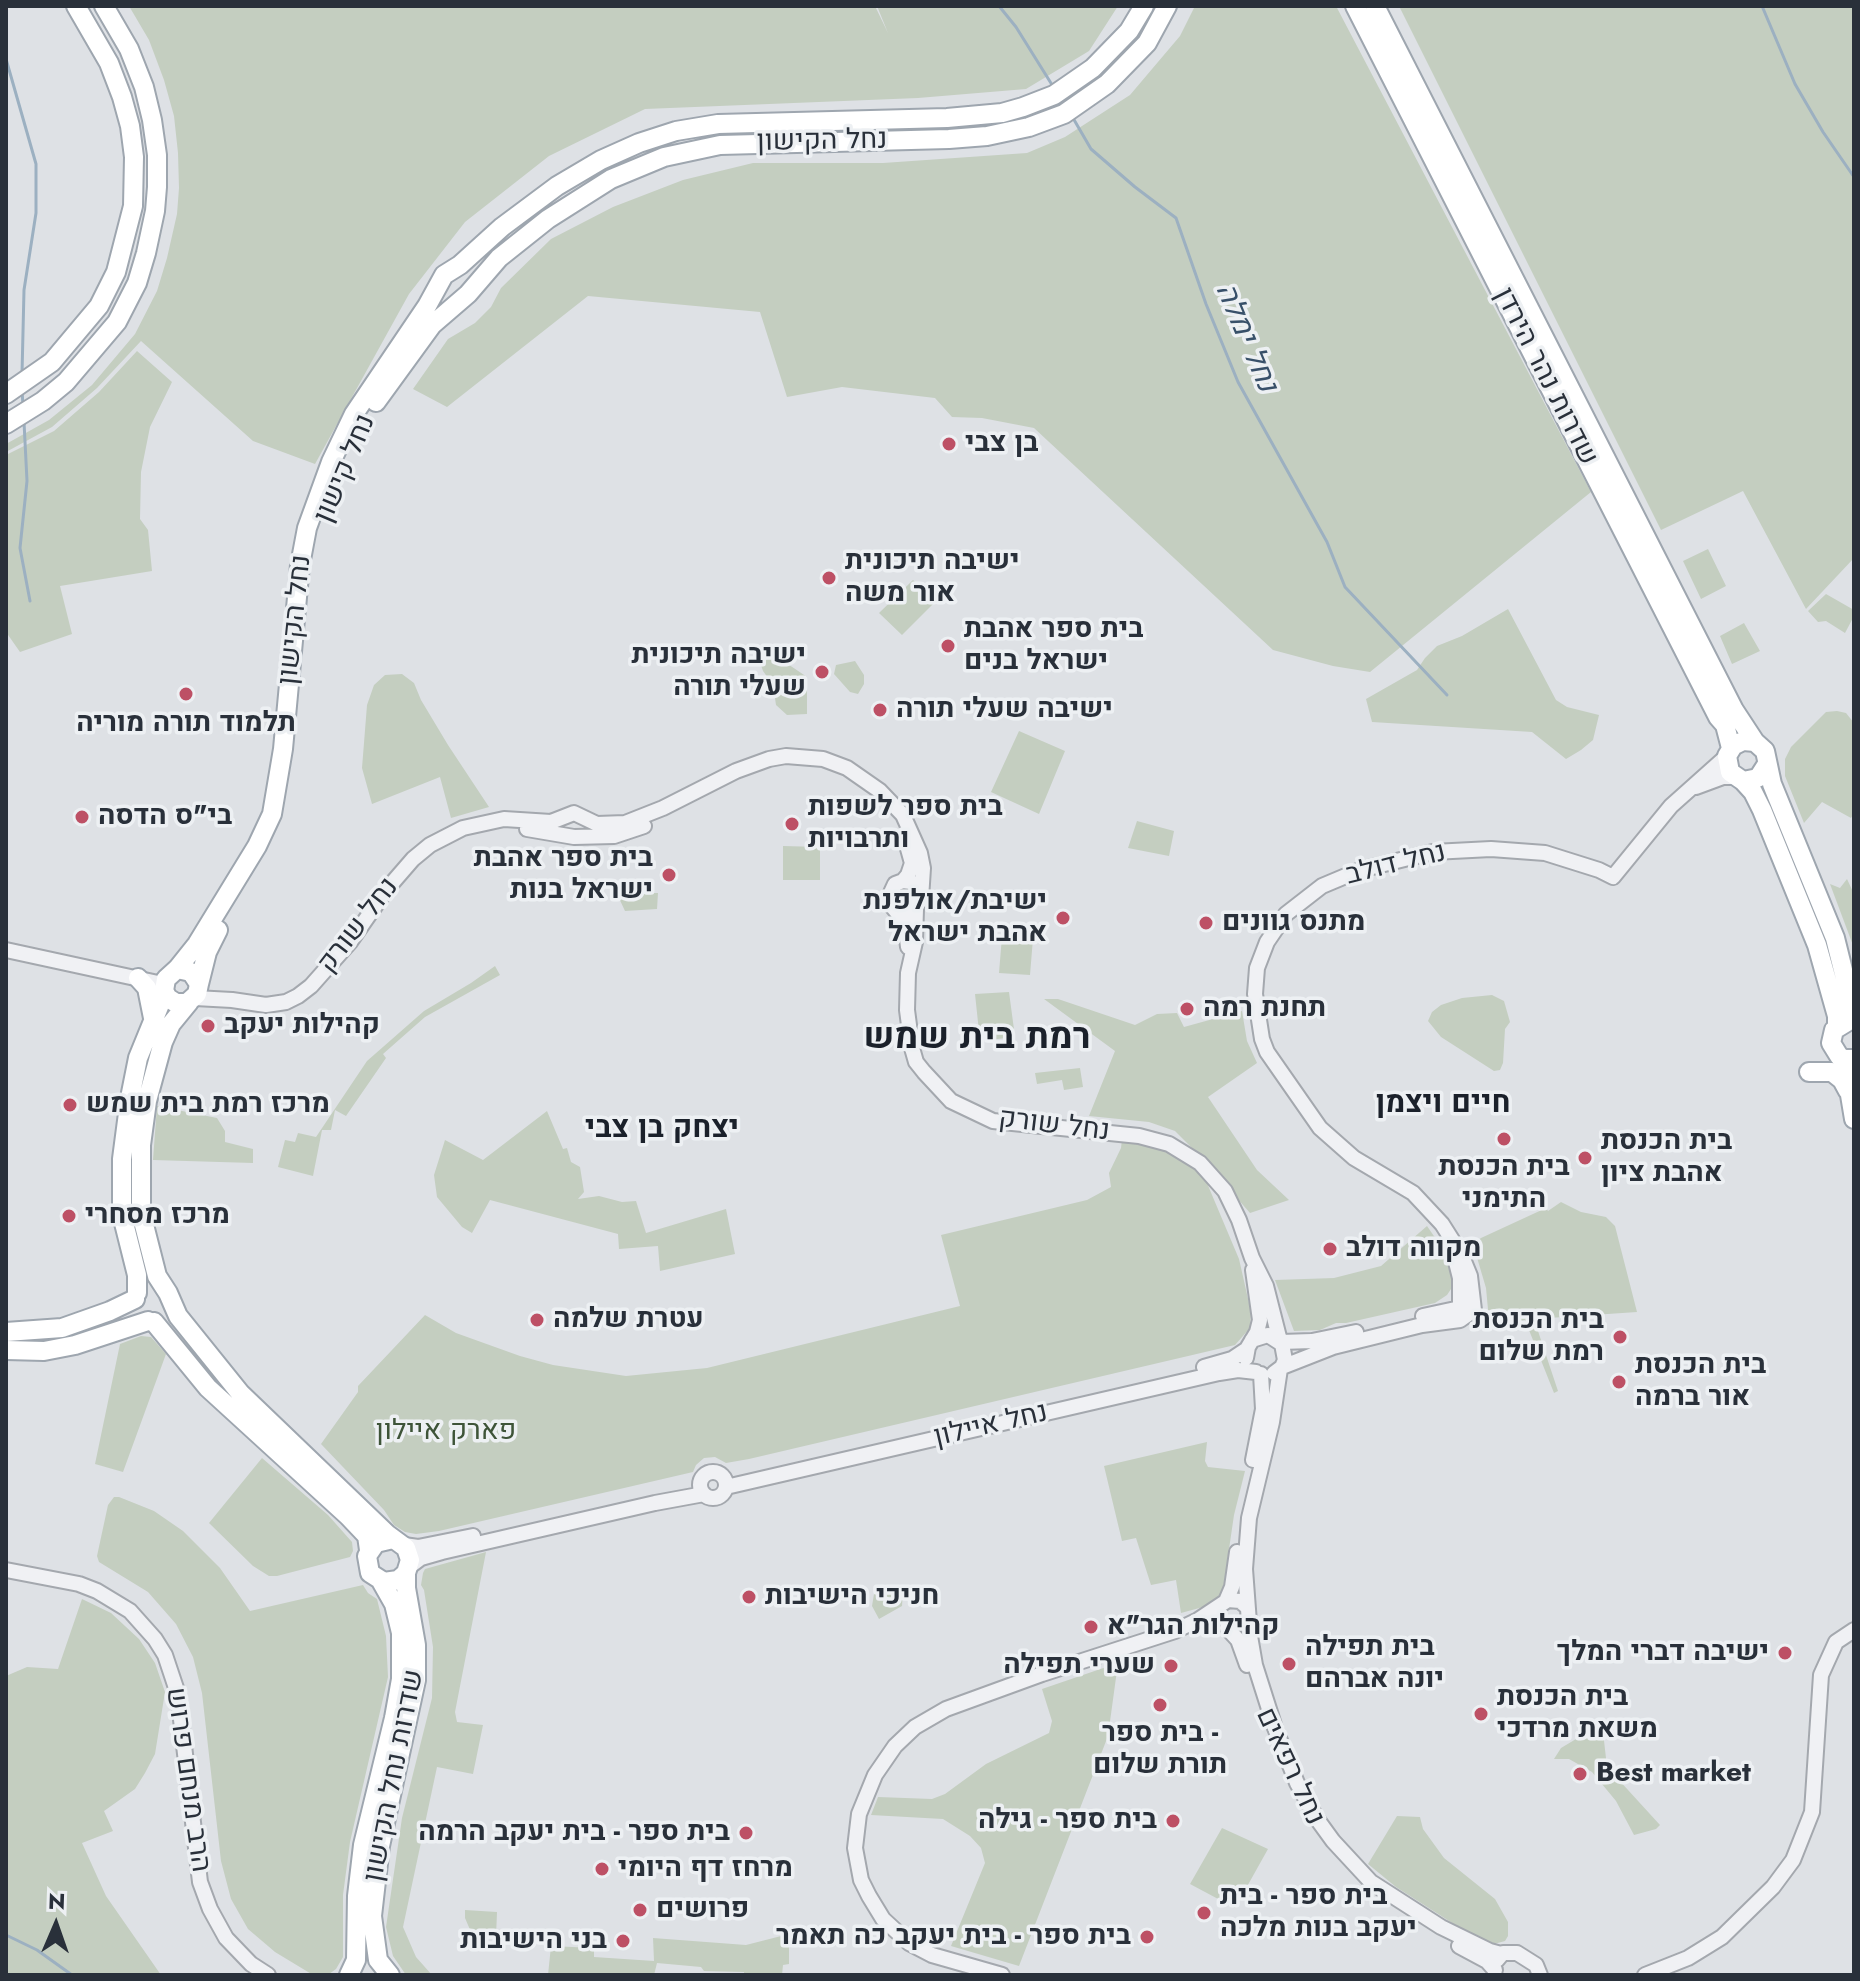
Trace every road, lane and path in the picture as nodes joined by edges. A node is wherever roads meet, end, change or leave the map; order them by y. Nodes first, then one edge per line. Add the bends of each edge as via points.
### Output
1 (76, 6) edge
2 (104, 6) edge
3 (1144, 6) edge
4 (1167, 6) edge
5 (1355, 6) edge
6 (1375, 6) edge
7 (448, 274) junction
8 (466, 294) junction
9 (6, 394) edge
10 (6, 424) edge
11 (1755, 742) junction
12 (1729, 752) junction
13 (1767, 764) junction
14 (1739, 779) junction
15 (1688, 790) junction
16 (583, 817) junction
17 (563, 819) junction
18 (479, 823) junction
19 (572, 836) junction
20 (903, 881) junction
21 (921, 889) junction
22 (916, 909) junction
23 (898, 911) junction
24 (6, 950) edge
25 (910, 960) junction
26 (138, 978) junction
27 (169, 981) junction
28 (196, 992) junction
29 (1854, 1014) edge
30 (153, 1018) junction
31 (1845, 1024) edge
32 (1849, 1059) edge
33 (1809, 1072) dead end
34 (1851, 1097) junction
35 (1854, 1119) edge
36 (1252, 1258) junction
37 (136, 1296) junction
38 (169, 1296) junction
39 (1465, 1312) junction
40 (151, 1321) junction
41 (6, 1332) edge
42 (1280, 1342) junction
43 (1250, 1344) junction
44 (6, 1350) edge
45 (1281, 1368) junction
46 (1258, 1373) junction
47 (726, 1483) junction
48 (702, 1490) junction
49 (398, 1542) junction
50 (369, 1550) junction
51 (6, 1570) edge
52 (408, 1570) junction
53 (381, 1581) junction
54 (1223, 1604) junction
55 (1248, 1612) junction
56 (1226, 1627) junction
57 (1854, 1630) edge
58 (1175, 1631) junction
59 (1501, 1954) junction
60 (1496, 1972) edge
61 (1539, 1972) edge
62 (268, 1975) edge
63 (350, 1975) edge
64 (388, 1975) edge
65 (1002, 1975) edge
66 (1554, 1975) edge
67 (1645, 1975) edge

1 - 9 main road via 122,97 134,157 133,206 116,272 99,306 52,362
2 - 10 main road via 129,49 152,120 157,187 146,253 117,322 66,382
3 - 7 main road, נחל הקישון via 1129,31 1068,88 1002,113 751,121 676,131 621,150 557,186
4 - 8 main road, נחל הקישון via 1147,43 1122,70 1079,106 1048,121 977,137 752,143 664,157 568,204 516,243
5 - 12 main road, שדרות נהר הירדן via 1725,725
6 - 11 main road, שדרות נהר הירדן
7 - 8 main road via 469,275
7 - 8 main road via 443,293 451,299
7 - 27 main road, נחל הקישון via 354,414 326,474 307,528 297,582 272,814 205,932
8 - 28 main road, נחל קישון via 432,325 402,365 364,420 342,466 311,570 286,809 268,852 214,938
11 - 12 main road via 1743,741
11 - 13 main road via 1765,751
12 - 14 main road via 1727,767
12 - 15 street, נחל דולב
13 - 14 main road via 1758,778
13 - 29 main road via 1835,938
14 - 15 street
14 - 31 main road via 1762,810 1817,945 1837,1016
15 - 39 street, נחל דולב via 1613,877 1545,853 1433,852 1360,870 1322,886 1286,914 1267,942 1255,994 1262,1039 1271,1058 1320,1128 1354,1158 1413,1193 1442,1224
16 - 17 street via 572,813
16 - 19 street via 586,828
16 - 21 street via 597,824 625,823 769,759 823,759 865,779 903,815 920,853
17 - 18 street, נחל שורק
17 - 19 street via 562,828
18 - 19 street
18 - 28 street, נחל שורק via 452,833 413,859 340,954 298,996 266,1005
19 - 20 street via 627,833 755,772 802,765 834,771 877,796 910,849 911,870
20 - 21 street
20 - 23 street via 890,894
21 - 22 street
22 - 23 street
22 - 25 street, נחל שורק
23 - 25 street, נחל שורק via 905,922
24 - 26 street
25 - 36 street, נחל שורק via 907,1010 912,1048 916,1062 945,1096 993,1121 1120,1133 1169,1144 1200,1163 1225,1191
26 - 27 street
26 - 30 main road via 147,988
27 - 28 main road via 191,972
27 - 28 main road via 174,1003
27 - 30 main road
28 - 38 main road via 163,1042 141,1145 141,1213 152,1261
30 - 37 main road via 134,1074 122,1159 122,1215 137,1275
31 - 32 main road via 1831,1037 1831,1046
32 - 34 main road
33 - 34 main road via 1832,1072
34 - 35 main road
36 - 42 street, נחל שורק via 1266,1286
36 - 43 street, נחל שורק via 1260,1320
37 - 38 main road via 151,1285
37 - 40 main road via 137,1314
37 - 41 main road via 62,1328
38 - 40 main road via 165,1317
38 - 49 main road via 178,1316 240,1393
39 - 42 street
39 - 45 street via 1333,1347
40 - 44 main road via 75,1345
40 - 50 main road via 208,1388 348,1516 367,1536
42 - 43 street via 1266,1335
42 - 45 street via 1286,1355
43 - 46 street via 1248,1363
43 - 47 street, נחל איילון via 1232,1359 1204,1367
45 - 46 street
45 - 55 street, נחל רפאים via 1249,1518
46 - 47 street, נחל איילון via 1219,1373
46 - 54 street via 1263,1409 1232,1587
47 - 48 street via 717,1498
47 - 48 street via 716,1472 708,1472 702,1477
48 - 49 street via 418,1547
48 - 52 street via 442,1552 421,1558
49 - 50 main road via 379,1541
49 - 52 main road via 409,1554
50 - 53 main road via 367,1567
51 - 62 street, הרב מנחם פרוש via 97,1591 130,1611 155,1639 178,1694 200,1882 226,1938
52 - 53 main road via 394,1581
52 - 64 main road, שדרות נחל הקישון via 416,1680 380,1846 372,1916 378,1960
53 - 63 main road, שדרות נחל הקישון via 401,1633 401,1679 363,1845 356,1960
54 - 55 street via 1235,1599
54 - 56 street via 1220,1619
54 - 58 street
55 - 56 street via 1240,1628
55 - 59 street, נחל רפאים via 1255,1665 1275,1728 1303,1795 1333,1841 1371,1882 1409,1908
56 - 58 street
56 - 60 street, נחל רפאים via 1242,1649 1291,1785 1327,1845 1366,1888 1487,1961
57 - 67 street via 1836,1642 1821,1675 1812,1812 1793,1860 1722,1937
58 - 65 street via 946,1709 915,1727 875,1775 859,1814 855,1848 861,1880 883,1919 932,1955
59 - 60 street
59 - 61 street, נחל רפאים via 1525,1956
61 - 66 street
63 - 64 main road

